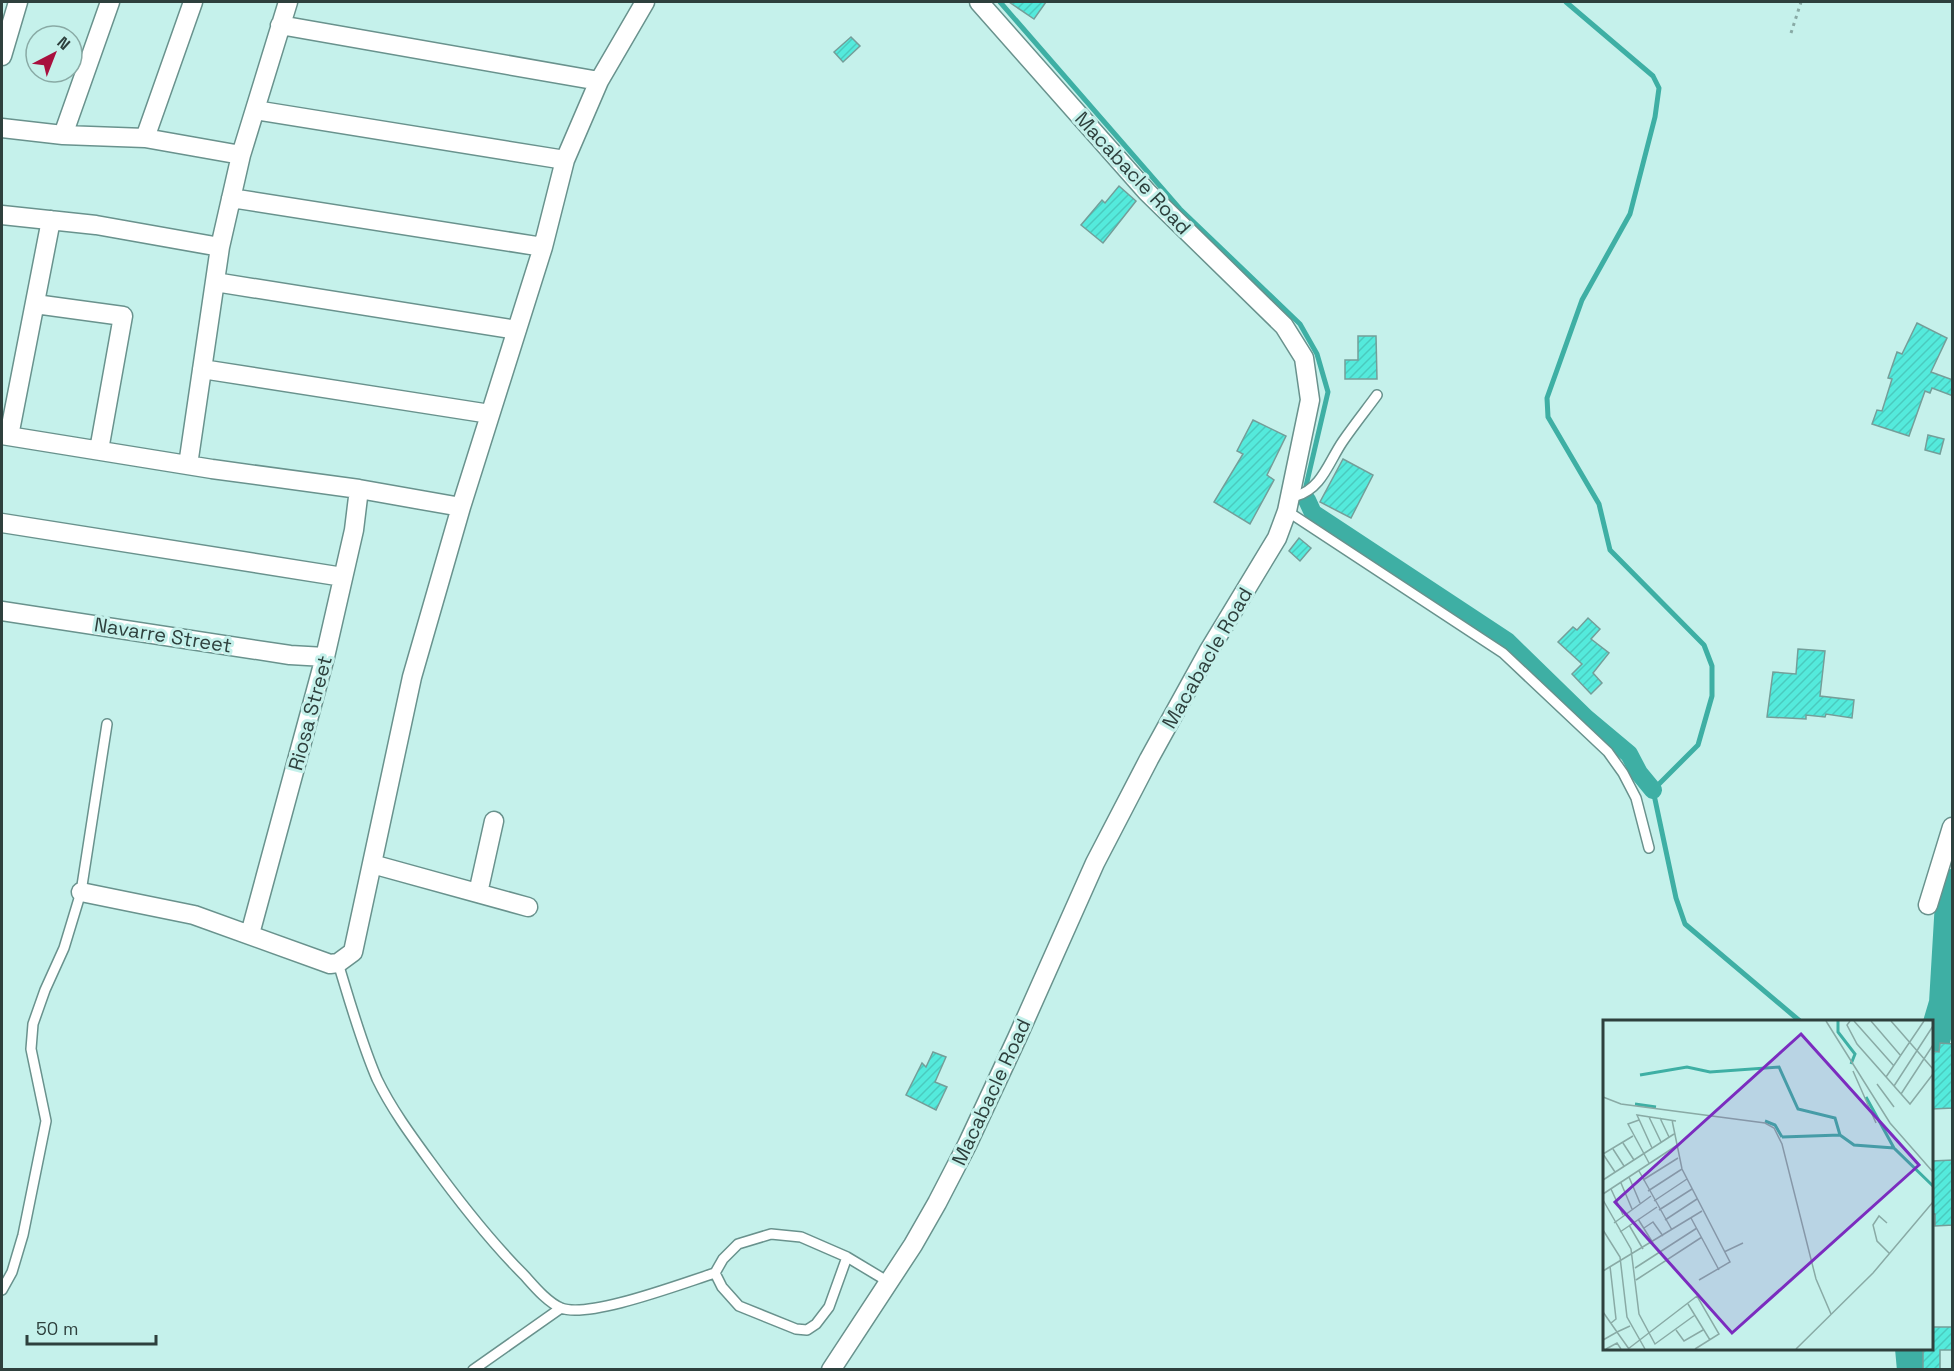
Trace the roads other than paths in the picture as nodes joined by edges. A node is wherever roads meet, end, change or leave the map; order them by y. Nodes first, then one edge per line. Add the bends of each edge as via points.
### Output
1 (18, 2) edge
2 (111, 2) edge
3 (193, 2) edge
4 (288, 2) edge
5 (645, 2) edge
6 (979, 2) edge
7 (280, 25) junction
8 (2, 56) edge
9 (599, 81) junction
10 (255, 110) junction
11 (2, 128) edge
12 (63, 135) junction
13 (145, 138) junction
14 (241, 155) junction
15 (566, 160) junction
16 (231, 198) junction
17 (2, 215) edge
18 (51, 220) junction
19 (220, 247) junction
20 (543, 247) junction
21 (215, 282) junction
22 (35, 304) junction
23 (517, 330) junction
24 (202, 369) junction
25 (1377, 395) dead end
26 (490, 414) junction
27 (5, 435) edge
28 (99, 450) junction
29 (188, 465) junction
30 (359, 489) junction
31 (1289, 503) junction
32 (461, 507) junction
33 (2, 523) edge
34 (343, 578) junction
35 (2, 611) edge
36 (325, 657) junction
37 (107, 724) dead end
38 (494, 821) dead end
39 (1953, 827) edge
40 (1649, 848) dead end
41 (372, 864) junction
42 (81, 892) junction
43 (478, 893) junction
44 (1928, 906) dead end
45 (528, 907) dead end
46 (250, 934) junction
47 (338, 963) junction
48 (847, 1257) junction
49 (715, 1273) junction
50 (887, 1281) junction
51 (2, 1290) edge
52 (561, 1308) junction
53 (473, 1370) edge
54 (831, 1370) edge

1 - 8 street
2 - 12 street
3 - 13 street
4 - 7 street
5 - 9 street
6 - 31 street, Macabacle Road via 1147,192 1295,341 1304,358 1310,400
7 - 9 street
7 - 10 street
9 - 15 street
10 - 14 street
10 - 15 street
11 - 12 street
12 - 13 street
13 - 14 street
14 - 16 street
15 - 20 street
16 - 19 street
16 - 20 street
17 - 18 street
18 - 19 street
18 - 22 street
19 - 21 street
20 - 23 street
21 - 23 street
21 - 24 street
22 - 27 street
22 - 28 street via 123,316
23 - 26 street
24 - 26 street
24 - 29 street
25 - 31 lane via 1321,478 1306,494
26 - 32 street
27 - 28 street
28 - 29 street
29 - 30 street
30 - 32 street
30 - 34 street, Riosa Street
31 - 40 lane via 1503,653 1608,752 1636,798
31 - 50 street, Macabacle Road via 1277,538 1208,652 1095,863 967,1145 913,1245
32 - 41 street via 412,677
33 - 34 street
34 - 36 street, Riosa Street
35 - 36 street, Navarre Street
36 - 46 street, Riosa Street
37 - 42 lane
38 - 43 street
39 - 44 street
41 - 43 street
41 - 47 street via 353,952
42 - 46 street via 194,915
42 - 51 lane via 64,948 33,1024 31,1049 45,1120 23,1235
43 - 45 street
46 - 47 street via 330,964
47 - 52 lane via 361,1039 378,1081 402,1123 496,1247
48 - 49 lane via 801,1237 771,1234 738,1244
48 - 49 lane via 829,1307 807,1330 739,1306
48 - 50 lane
49 - 52 lane via 612,1305 584,1311
50 - 54 street, Macabacle Road
52 - 53 lane

